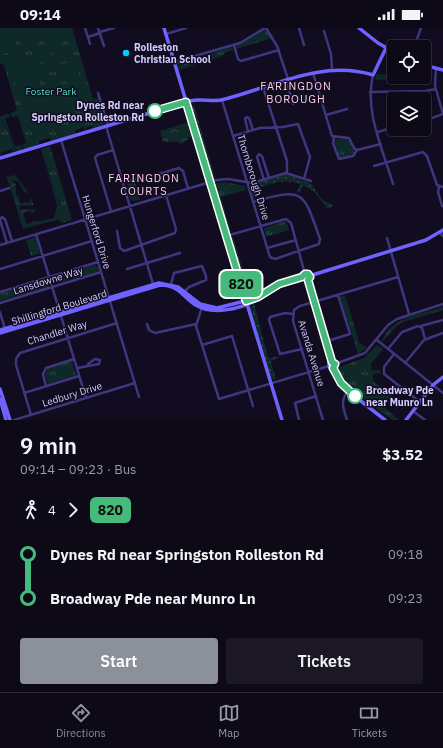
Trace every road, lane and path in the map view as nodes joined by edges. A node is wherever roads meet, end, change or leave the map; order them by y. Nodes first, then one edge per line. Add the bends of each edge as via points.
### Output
1 (86, 28) edge
2 (98, 28) edge
3 (114, 28) edge
4 (164, 28) edge
5 (186, 28) edge
6 (266, 28) edge
7 (299, 28) edge
8 (359, 28) edge
9 (367, 28) edge
10 (421, 28) edge
11 (324, 31) dead end
12 (364, 32) junction
13 (100, 33) junction
14 (166, 34) junction
15 (88, 37) junction
16 (417, 40) edge
17 (90, 44) dead end
18 (234, 45) junction
19 (304, 45) dead end
20 (104, 46) dead end
21 (386, 48) joint
22 (278, 50) junction
23 (175, 63) junction
24 (431, 67) edge
25 (436, 68) junction
26 (332, 69) junction
27 (443, 70) edge
28 (312, 72) junction
29 (373, 75) junction
30 (287, 80) junction
31 (263, 87) junction
32 (436, 89) junction
33 (370, 92) junction
34 (98, 93) dead end
35 (221, 100) junction
36 (186, 102) junction
37 (293, 104) dead end
38 (347, 108) dead end
39 (443, 114) edge
40 (326, 115) junction
41 (431, 118) edge
42 (107, 126) junction
43 (276, 128) junction
44 (387, 129) edge
45 (253, 130) junction
46 (248, 132) junction
47 (378, 132) junction
48 (233, 136) junction
49 (334, 137) junction
50 (61, 140) junction
51 (381, 144) junction
52 (113, 150) junction
53 (357, 150) junction
54 (0, 158) edge
55 (386, 162) junction
56 (264, 164) junction
57 (260, 165) junction
58 (374, 166) dead end
59 (287, 173) junction
60 (269, 178) junction
61 (304, 179) junction
62 (264, 180) junction
63 (123, 182) junction
64 (210, 182) junction
65 (311, 182) dead end
66 (247, 183) junction
67 (393, 184) dead end
68 (439, 187) junction
69 (443, 187) edge
70 (9, 188) dead end
71 (188, 188) junction
72 (0, 191) edge
73 (166, 195) junction
74 (253, 202) junction
75 (130, 206) junction
76 (442, 206) edge
77 (111, 211) junction
78 (85, 219) junction
79 (260, 225) junction
80 (8, 228) junction
81 (3, 230) junction
82 (117, 231) dead end
83 (442, 233) edge
84 (36, 234) junction
85 (226, 236) junction
86 (387, 238) dead end
87 (296, 240) junction
88 (92, 241) junction
89 (12, 242) junction
90 (7, 243) junction
91 (0, 245) edge
92 (142, 245) junction
93 (267, 248) junction
94 (299, 251) junction
95 (391, 252) junction
96 (180, 253) dead end
97 (43, 256) junction
98 (98, 262) junction
99 (147, 263) junction
100 (0, 269) edge
101 (127, 269) dead end
102 (101, 272) junction
103 (49, 277) junction
104 (398, 277) junction
105 (305, 278) junction
106 (154, 284) junction
107 (171, 284) junction
108 (52, 287) junction
109 (185, 291) junction
110 (0, 292) edge
111 (122, 295) junction
112 (338, 295) junction
113 (109, 299) junction
114 (246, 302) junction
115 (313, 302) junction
116 (0, 303) edge
117 (443, 304) edge
118 (202, 306) junction
119 (0, 312) edge
120 (60, 314) junction
121 (293, 314) junction
122 (409, 314) junction
123 (443, 320) edge
124 (116, 323) junction
125 (147, 324) dead end
126 (196, 324) junction
127 (421, 326) junction
128 (5, 330) junction
129 (0, 332) edge
130 (443, 333) edge
131 (68, 338) junction
132 (425, 339) junction
133 (377, 340) junction
134 (325, 342) junction
135 (202, 345) junction
136 (302, 349) junction
137 (388, 349) junction
138 (394, 354) junction
139 (74, 359) junction
140 (405, 363) junction
141 (88, 364) dead end
142 (332, 365) junction
143 (77, 368) junction
144 (309, 372) junction
145 (79, 376) junction
146 (443, 377) edge
147 (135, 383) junction
148 (271, 384) junction
149 (433, 385) junction
150 (46, 386) junction
151 (0, 389) edge
152 (249, 390) junction
153 (348, 392) junction
154 (24, 393) junction
155 (443, 393) edge
156 (316, 396) junction
157 (139, 397) dead end
158 (86, 398) junction
159 (0, 399) edge
160 (420, 402) junction
161 (253, 406) dead end
162 (413, 411) junction
163 (31, 415) junction
164 (6, 420) edge
165 (10, 420) edge
166 (14, 420) edge
167 (282, 420) edge
168 (299, 420) edge
169 (323, 420) edge
170 (347, 420) edge
171 (382, 420) edge
172 (385, 420) edge
173 (406, 420) edge
174 (425, 420) edge

1 - 15 street
2 - 13 street
3 - 13 street
4 - 14 street
5 - 14 street
6 - 18 street
6 - 22 street
7 - 19 street
8 - 12 street
9 - 12 street
10 - 16 street
11 - 26 street via 331,54
12 - 21 street
13 - 15 street
13 - 20 street
14 - 23 street
15 - 17 street
18 - 22 street via 237,57 241,61
18 - 23 street
21 - 29 street
22 - 30 street
23 - 36 street
24 - 25 street
25 - 27 street
25 - 32 street
26 - 28 street
26 - 29 street
28 - 30 street
28 - 40 street
29 - 33 street
30 - 31 street
30 - 37 street
31 - 35 street
31 - 43 street
32 - 33 street
32 - 39 street
33 - 47 street via 371,113
34 - 42 street
35 - 36 street via 197,99
35 - 48 street, Thornborough Drive
36 - 42 street
36 - 64 street
38 - 40 street
39 - 41 street
40 - 49 street
42 - 50 street
42 - 52 street
43 - 45 street
43 - 59 street via 287,161
43 - 61 street via 300,125 310,157
44 - 47 street
45 - 46 street
45 - 46 street via 247,117 245,121
46 - 48 street
47 - 51 street
48 - 66 street, Thornborough Drive
49 - 53 street via 349,138
49 - 53 street via 333,143 340,159 354,156
50 - 54 street
50 - 78 street, Hungerford Drive
51 - 53 street
51 - 55 street
52 - 63 street
52 - 77 street via 95,158
55 - 58 street
55 - 67 street
55 - 68 street via 419,152 425,153
56 - 57 street
56 - 57 street via 259,154 257,157
56 - 60 street
57 - 62 street
59 - 60 street
59 - 61 street
60 - 62 street
61 - 65 street
62 - 66 street
63 - 71 street via 149,178 179,168 183,171
63 - 75 street
64 - 66 street via 228,179
64 - 71 street
64 - 85 street
66 - 74 street, Thornborough Drive
68 - 69 street
68 - 76 street
70 - 72 street
71 - 73 street
73 - 75 street
73 - 92 street via 176,232
74 - 79 street, Thornborough Drive
74 - 94 street via 284,193 304,200 320,241 317,246
75 - 77 street
75 - 92 street
77 - 78 street
78 - 84 street
78 - 88 street, Hungerford Drive
79 - 85 street
79 - 87 street via 286,218
79 - 93 street, Thornborough Drive
80 - 81 street
80 - 81 street via 2,217 0,220
80 - 89 street
81 - 90 street
82 - 92 street via 116,236 122,250
83 - 95 street
84 - 89 street
84 - 97 street
85 - 114 street
86 - 95 street
87 - 93 street
87 - 94 street
88 - 97 street
88 - 98 street, Hungerford Drive
89 - 90 street
90 - 91 street
92 - 99 street
93 - 94 street, Thornborough Drive via 271,258
94 - 105 street
95 - 104 street
95 - 105 street
96 - 99 street
97 - 100 street
97 - 103 street
98 - 102 street, Hungerford Drive
98 - 103 street
99 - 101 street
99 - 106 street
102 - 108 street, Lansdowne Way
102 - 113 street, Hungerford Drive
103 - 108 street
103 - 110 street
104 - 112 street, Avanda Avenue
104 - 122 street
105 - 114 street via 280,286
105 - 115 street
106 - 107 street, Shillingford Boulevard
106 - 111 street, Shillingford Boulevard
107 - 109 street, Shillingford Boulevard
107 - 109 street via 174,273 202,266 206,280
108 - 116 street, Lansdowne Way
108 - 120 street
109 - 118 street, Shillingford Boulevard
111 - 113 street, Shillingford Boulevard
111 - 118 street, Shillingford Boulevard via 167,286 178,289
112 - 115 street, Avanda Avenue
112 - 134 street via 350,334
113 - 120 street, Shillingford Boulevard
113 - 124 street, Hungerford Drive
114 - 118 street via 217,311
114 - 148 street
115 - 121 street, Avanda Avenue via 296,308
115 - 134 street
117 - 122 street
118 - 126 street
119 - 128 street
120 - 128 street, Shillingford Boulevard
120 - 131 street
121 - 136 street, Avanda Avenue
121 - 136 street via 285,313 270,317 269,320 280,354
122 - 133 street via 392,322
123 - 127 street
124 - 131 street, Chandler Way
124 - 147 street, Hungerford Drive
125 - 126 street via 149,330 155,334
126 - 135 street
127 - 132 street
127 - 137 street via 402,332
128 - 129 street, Shillingford Boulevard
130 - 132 street
131 - 139 street
131 - 154 street, Chandler Way via 18,355 16,366
132 - 140 street
133 - 137 street
133 - 142 street via 362,355
134 - 142 street
135 - 152 street via 232,336
135 - 152 street via 218,399
136 - 144 street, Avanda Avenue
137 - 138 street
138 - 140 street
138 - 160 street via 384,367 384,374
139 - 143 street
139 - 150 street via 46,368 43,374
140 - 149 street
141 - 143 street
142 - 144 street
142 - 153 street via 339,381
143 - 145 street
144 - 148 street
144 - 156 street, Avanda Avenue
145 - 150 street
145 - 158 street
146 - 149 street
147 - 157 street, Hungerford Drive
147 - 158 street, Ledbury Drive
148 - 152 street
148 - 167 street
149 - 155 street
149 - 160 street
150 - 154 street
151 - 165 street
152 - 161 street
153 - 170 street via 342,404
153 - 171 street
153 - 172 street
154 - 163 street, Chandler Way
156 - 168 street via 295,403
156 - 169 street, Avanda Avenue
158 - 163 street, Ledbury Drive
159 - 164 street
160 - 162 street
162 - 173 street
162 - 174 street
163 - 166 street, Ledbury Drive

